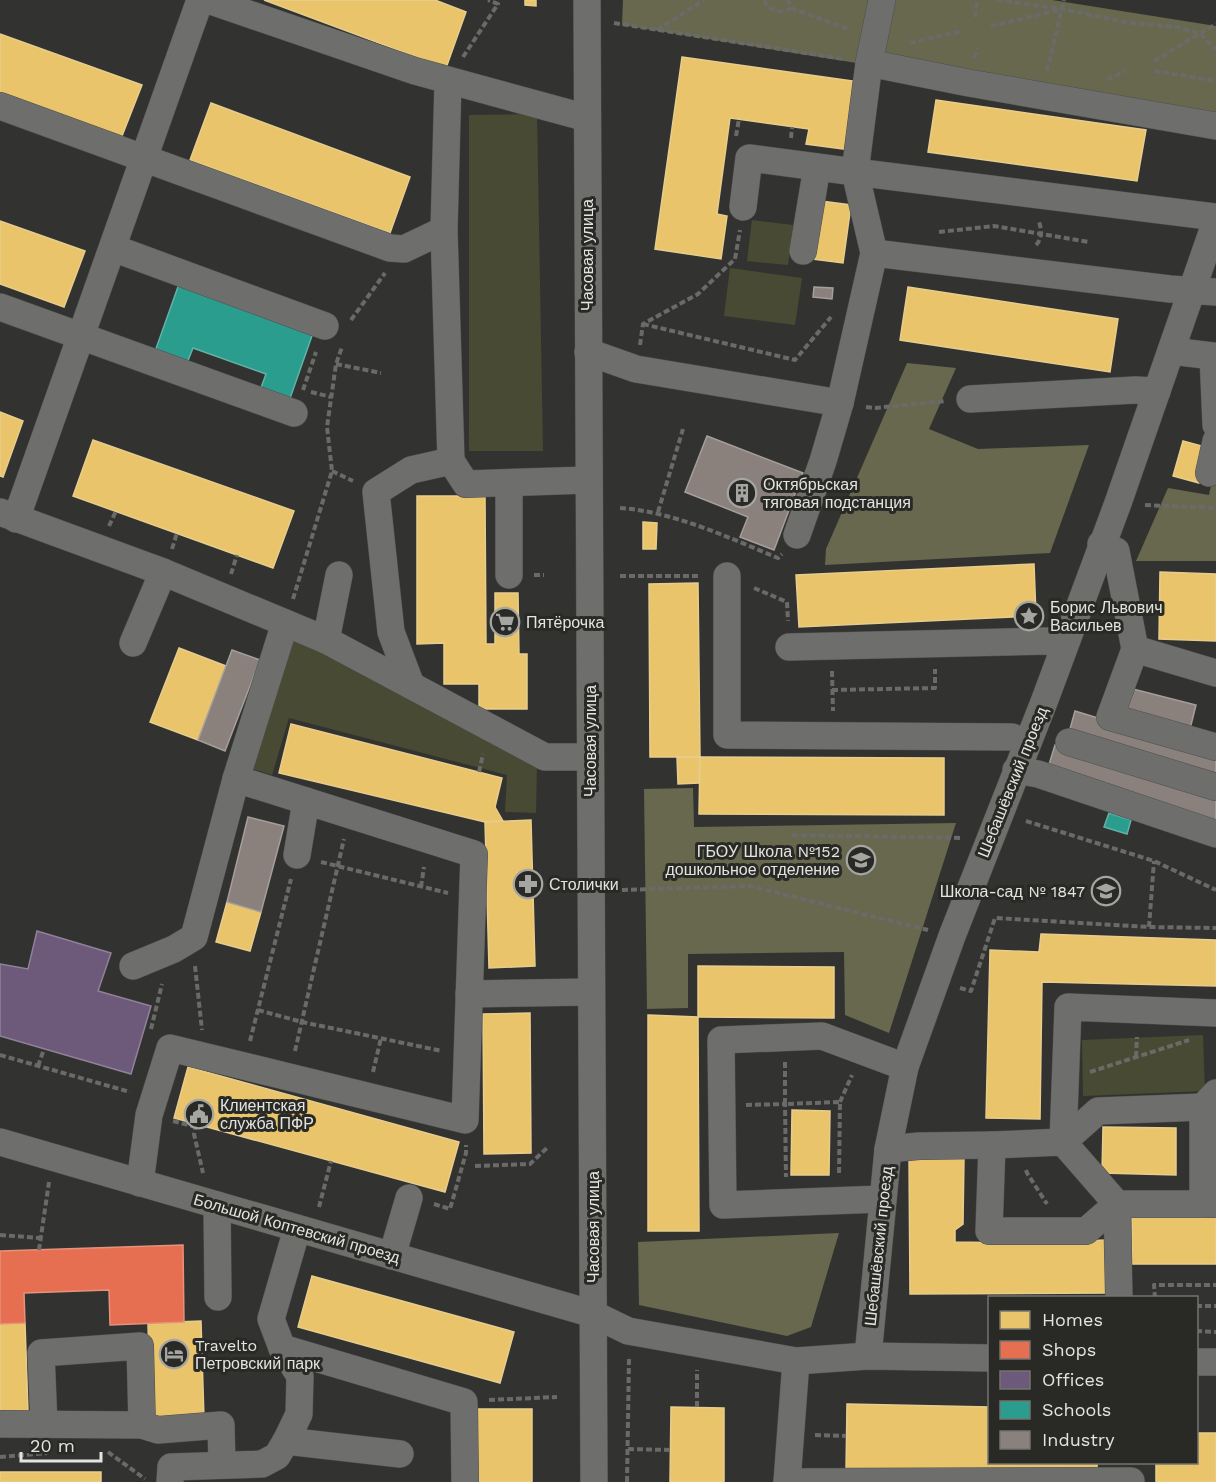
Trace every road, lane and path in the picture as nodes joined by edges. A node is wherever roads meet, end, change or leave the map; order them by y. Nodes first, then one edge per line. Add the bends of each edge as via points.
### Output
1 (200, 0) edge
2 (208, 0) edge
3 (488, 0) edge
4 (587, 0) edge
5 (704, 0) edge
6 (764, 0) edge
7 (788, 0) edge
8 (882, 0) edge
9 (977, 0) edge
10 (997, 0) edge
11 (1064, 0) edge
12 (499, 2) edge
13 (791, 8) junction
14 (1062, 9) junction
15 (975, 17) dead end
16 (613, 23) dead end
17 (1216, 24) edge
18 (991, 26) dead end
19 (657, 30) junction
20 (1201, 34) junction
21 (1216, 50) edge
22 (872, 51) junction
23 (1154, 61) dead end
24 (1154, 71) dead end
25 (448, 81) junction
26 (1216, 81) edge
27 (1041, 95) junction
28 (0, 106) edge
29 (587, 118) junction
30 (1216, 126) edge
31 (144, 158) junction
32 (817, 167) junction
33 (855, 172) junction
34 (1029, 194) junction
35 (743, 207) joint
36 (1216, 219) edge
37 (444, 230) junction
38 (929, 233) dead end
39 (1041, 234) junction
40 (1089, 242) dead end
41 (113, 248) junction
42 (404, 249) junction
43 (803, 251) dead end
44 (874, 253) junction
45 (1014, 271) junction
46 (1204, 292) edge
47 (0, 307) edge
48 (833, 314) dead end
49 (643, 324) junction
50 (339, 332) junction
51 (81, 337) junction
52 (1171, 351) junction
53 (588, 352) junction
54 (336, 364) junction
55 (636, 369) junction
56 (381, 373) dead end
57 (1157, 391) junction
58 (331, 397) junction
59 (970, 399) joint
60 (298, 402) junction
61 (840, 404) junction
62 (1216, 425) edge
63 (683, 429) dead end
64 (1216, 441) edge
65 (451, 461) junction
66 (1209, 473) dead end
67 (588, 480) junction
68 (509, 483) junction
69 (1118, 504) junction
70 (620, 508) dead end
71 (1216, 508) edge
72 (658, 512) junction
73 (8, 515) edge
74 (797, 535) joint
75 (1101, 544) junction
76 (163, 572) junction
77 (339, 575) dead end
78 (509, 575) dead end
79 (727, 576) dead end
80 (285, 623) junction
81 (326, 640) junction
82 (133, 643) dead end
83 (935, 644) junction
84 (832, 646) junction
85 (1064, 646) junction
86 (789, 647) dead end
87 (1135, 649) junction
88 (1216, 673) edge
89 (411, 685) junction
90 (832, 690) junction
91 (834, 736) junction
92 (1070, 742) dead end
93 (1027, 743) junction
94 (1216, 747) edge
95 (590, 757) junction
96 (1016, 770) junction
97 (236, 779) junction
98 (1216, 787) edge
99 (306, 801) junction
100 (349, 815) junction
101 (1020, 819) dead end
102 (1216, 834) edge
103 (792, 836) dead end
104 (965, 839) dead end
105 (297, 855) junction
106 (1154, 861) junction
107 (338, 866) junction
108 (622, 890) dead end
109 (1216, 890) edge
110 (472, 900) junction
111 (1149, 927) junction
112 (1216, 928) edge
113 (935, 932) dead end
114 (194, 937) junction
115 (142, 963) joint
116 (953, 985) dead end
117 (591, 993) junction
118 (469, 994) junction
119 (258, 1010) junction
120 (1216, 1013) edge
121 (302, 1022) junction
122 (784, 1038) junction
123 (1192, 1039) dead end
124 (159, 1043) junction
125 (44, 1049) dead end
126 (0, 1055) edge
127 (467, 1056) junction
128 (243, 1065) junction
129 (38, 1066) junction
130 (905, 1067) junction
131 (288, 1077) junction
132 (1065, 1077) junction
133 (1209, 1100) edge
134 (153, 1101) junction
135 (786, 1104) junction
136 (723, 1106) junction
137 (465, 1120) junction
138 (196, 1124) dead end
139 (0, 1142) edge
140 (1063, 1142) junction
141 (1025, 1144) junction
142 (992, 1145) junction
143 (548, 1147) dead end
144 (888, 1149) junction
145 (331, 1161) dead end
146 (475, 1166) dead end
147 (203, 1174) dead end
148 (140, 1183) junction
149 (47, 1186) dead end
150 (409, 1198) joint
151 (839, 1200) junction
152 (882, 1200) junction
153 (786, 1202) junction
154 (1117, 1204) junction
155 (1209, 1204) edge
156 (218, 1205) junction
157 (307, 1222) junction
158 (1050, 1230) junction
159 (0, 1234) edge
160 (40, 1238) junction
161 (39, 1250) dead end
162 (392, 1256) junction
163 (1216, 1285) edge
164 (1119, 1296) edge
165 (1155, 1296) edge
166 (218, 1297) dead end
167 (1198, 1306) edge
168 (1216, 1306) edge
169 (593, 1314) junction
170 (1198, 1331) edge
171 (1216, 1332) edge
172 (282, 1348) junction
173 (868, 1356) junction
174 (629, 1358) dead end
175 (988, 1358) edge
176 (796, 1361) junction
177 (1198, 1362) edge
178 (1216, 1362) edge
179 (698, 1366) dead end
180 (556, 1397) dead end
181 (464, 1402) junction
182 (697, 1407) dead end
183 (0, 1424) edge
184 (44, 1424) junction
185 (142, 1425) junction
186 (286, 1441) junction
187 (104, 1449) dead end
188 (628, 1449) junction
189 (670, 1450) dead end
190 (58, 1453) dead end
191 (400, 1454) dead end
192 (0, 1457) edge
193 (222, 1465) junction
194 (1131, 1475) edge
195 (149, 1482) edge
196 (170, 1482) edge
197 (465, 1482) edge
198 (594, 1482) edge
199 (627, 1482) edge
200 (787, 1482) edge

1 - 31 street
2 - 25 street
3 - 12 path
4 - 29 street, Часовая улица
5 - 19 path
6 - 13 path via 777,12
7 - 13 path
8 - 22 street
9 - 15 path
10 - 14 path
11 - 14 path
12 - 25 path
13 - 22 path
14 - 18 path
14 - 20 path
14 - 27 path
16 - 19 path
17 - 20 path
19 - 22 path
20 - 21 path
20 - 23 path
22 - 27 street via 969,83
22 - 33 street
24 - 26 path
25 - 29 street
25 - 37 street
27 - 30 street
28 - 31 street
29 - 53 street, Часовая улица
31 - 41 street
31 - 42 street via 390,248
32 - 33 street
32 - 35 street via 749,158
32 - 43 street
33 - 34 street
33 - 44 street
34 - 36 street
34 - 39 path
35 - 49 path via 735,259 698,294
36 - 46 street, Шебашёвский проезд
37 - 42 street
37 - 65 street
38 - 39 path via 994,226
39 - 40 path
39 - 45 path via 1040,242
41 - 50 street
41 - 51 street
42 - 50 path
44 - 45 street
44 - 61 street
45 - 46 street
46 - 52 street, Шебашёвский проезд
47 - 51 street
48 - 49 path via 795,360
49 - 55 path
50 - 54 path
50 - 60 path
51 - 60 street
51 - 73 street
52 - 57 street, Шебашёвский проезд
52 - 62 street via 1213,356
53 - 55 street
53 - 67 street, Часовая улица
54 - 56 path
54 - 58 path
55 - 61 street
57 - 59 street
57 - 69 street, Шебашёвский проезд
58 - 60 path
58 - 80 path via 327,427 332,471
59 - 61 path via 875,408
61 - 74 street
63 - 72 path
64 - 66 street
65 - 68 street via 466,484
65 - 89 street via 411,470 375,492 391,632
67 - 68 street
67 - 95 street, Часовая улица
68 - 78 street
69 - 71 path
69 - 75 street, Шебашёвский проезд
70 - 72 path
72 - 74 path via 778,558
73 - 76 street
75 - 85 street, Шебашёвский проезд
75 - 87 street via 1116,551
76 - 80 street
76 - 82 street
77 - 81 street
79 - 91 street via 727,735
80 - 81 street
80 - 97 street
81 - 89 street
83 - 84 street
83 - 85 street via 1049,641
83 - 90 path via 935,688
84 - 86 street
84 - 90 path
85 - 93 street, Шебашёвский проезд
87 - 88 street
87 - 94 street via 1110,717
89 - 95 street via 545,757
90 - 91 path
91 - 93 street via 1012,737
92 - 98 street
93 - 96 street, Шебашёвский проезд
95 - 117 street, Часовая улица
96 - 102 street
96 - 130 street, Шебашёвский проезд
97 - 99 street
97 - 114 street
99 - 100 street
99 - 105 street
100 - 107 path
100 - 110 street via 474,854
101 - 106 path
103 - 104 path
105 - 107 path
105 - 119 path
106 - 109 path
106 - 111 path
107 - 110 path
107 - 121 path
108 - 113 path via 750,886
110 - 118 street
111 - 112 path
111 - 116 path via 995,918 971,991
114 - 115 street
114 - 124 path via 204,1041
115 - 124 path via 163,980
117 - 118 street
117 - 169 street, Часовая улица
118 - 127 street
119 - 121 path
119 - 128 path
120 - 132 street via 1068,1007
121 - 127 path
121 - 131 path
122 - 130 street via 822,1035
122 - 135 path
122 - 136 street via 722,1040
123 - 132 path
124 - 128 street
124 - 134 street
125 - 129 path
126 - 129 path
127 - 137 street
128 - 131 street
129 - 134 path
130 - 144 street, Шебашёвский проезд
131 - 137 street
132 - 140 street
133 - 140 street via 1098,1111
133 - 155 street
134 - 148 street
135 - 136 path
135 - 151 path via 840,1102
135 - 153 path
136 - 153 street via 723,1205
137 - 150 path via 466,1153 450,1209
138 - 147 path via 194,1134
139 - 148 street, Большой Коптевский проезд
140 - 141 street
140 - 154 street
141 - 142 street
141 - 158 path via 1027,1173 1051,1209
142 - 144 street
142 - 158 street via 989,1231
143 - 146 path via 530,1164
144 - 152 street, Шебашёвский проезд
145 - 157 path
148 - 156 street, Большой Коптевский проезд
149 - 160 path
150 - 162 street
151 - 152 street
151 - 153 street
152 - 173 street, Шебашёвский проезд
154 - 155 street
154 - 158 street via 1086,1231
154 - 164 street
156 - 157 street, Большой Коптевский проезд
156 - 166 street
157 - 162 street, Большой Коптевский проезд
157 - 172 street via 271,1319
159 - 160 path
160 - 161 path
162 - 169 street, Большой Коптевский проезд
163 - 165 path via 1155,1285
167 - 168 path
169 - 176 street via 628,1331
169 - 198 street, Часовая улица
170 - 171 path
172 - 181 street
172 - 186 street via 300,1376 300,1414
173 - 175 street
173 - 176 street
174 - 188 path
176 - 200 street
177 - 178 street
179 - 182 path
180 - 181 path
181 - 197 street
183 - 184 street
184 - 185 street
184 - 185 street via 41,1353 140,1346
185 - 193 street via 158,1430 221,1425
186 - 191 street
186 - 193 street via 277,1456 262,1464
187 - 195 path
188 - 189 path
188 - 199 path
190 - 192 path
193 - 196 street via 171,1467
194 - 200 street

